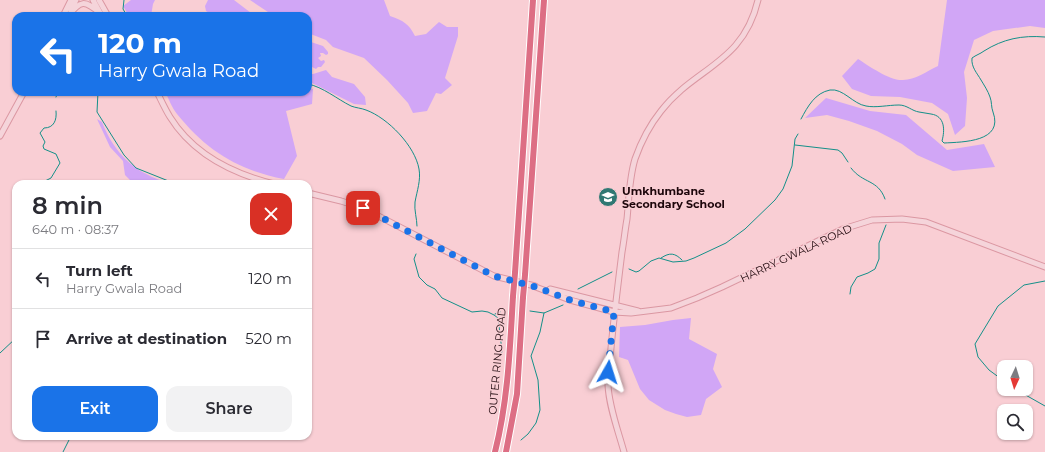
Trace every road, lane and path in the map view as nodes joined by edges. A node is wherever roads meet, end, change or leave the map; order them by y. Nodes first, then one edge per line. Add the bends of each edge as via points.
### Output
1 (71, 0) edge
2 (76, 0) edge
3 (93, 0) edge
4 (99, 0) edge
5 (533, 0) edge
6 (544, 0) edge
7 (758, 0) edge
8 (65, 12) edge
9 (70, 12) edge
10 (71, 12) edge
11 (99, 12) edge
12 (100, 12) edge
13 (106, 12) edge
14 (22, 96) edge
15 (159, 96) edge
16 (0, 136) edge
17 (259, 180) edge
18 (312, 193) edge
19 (1045, 267) edge
20 (533, 286) junction
21 (615, 305) junction
22 (614, 312) junction
23 (639, 312) junction
24 (630, 313) junction
25 (613, 318) junction
26 (495, 452) edge
27 (506, 452) edge
28 (624, 452) edge

1 - 8 main road
2 - 9 main road
3 - 12 main road
4 - 13 main road
5 - 26 highway, OUTER RING ROAD, bridge via 506,388
6 - 27 highway, bridge via 517,387
7 - 21 main road via 751,22 738,43 724,58 675,96 658,114 646,134 631,177
10 - 11 main road via 78,4 84,2
14 - 16 main road
15 - 17 main road via 170,118 201,150 232,170
18 - 20 main road, HARRY GWALA ROAD via 363,208 494,276
19 - 23 main road, HARRY GWALA ROAD via 926,222 902,219 872,220 843,229 697,298 671,308
20 - 21 main road, HARRY GWALA ROAD
20 - 22 main road, HARRY GWALA ROAD via 570,300
21 - 22 main road
21 - 23 main road, HARRY GWALA ROAD
22 - 24 main road, HARRY GWALA ROAD
22 - 25 main road
23 - 24 main road, HARRY GWALA ROAD
24 - 25 main road
25 - 28 main road via 607,382

